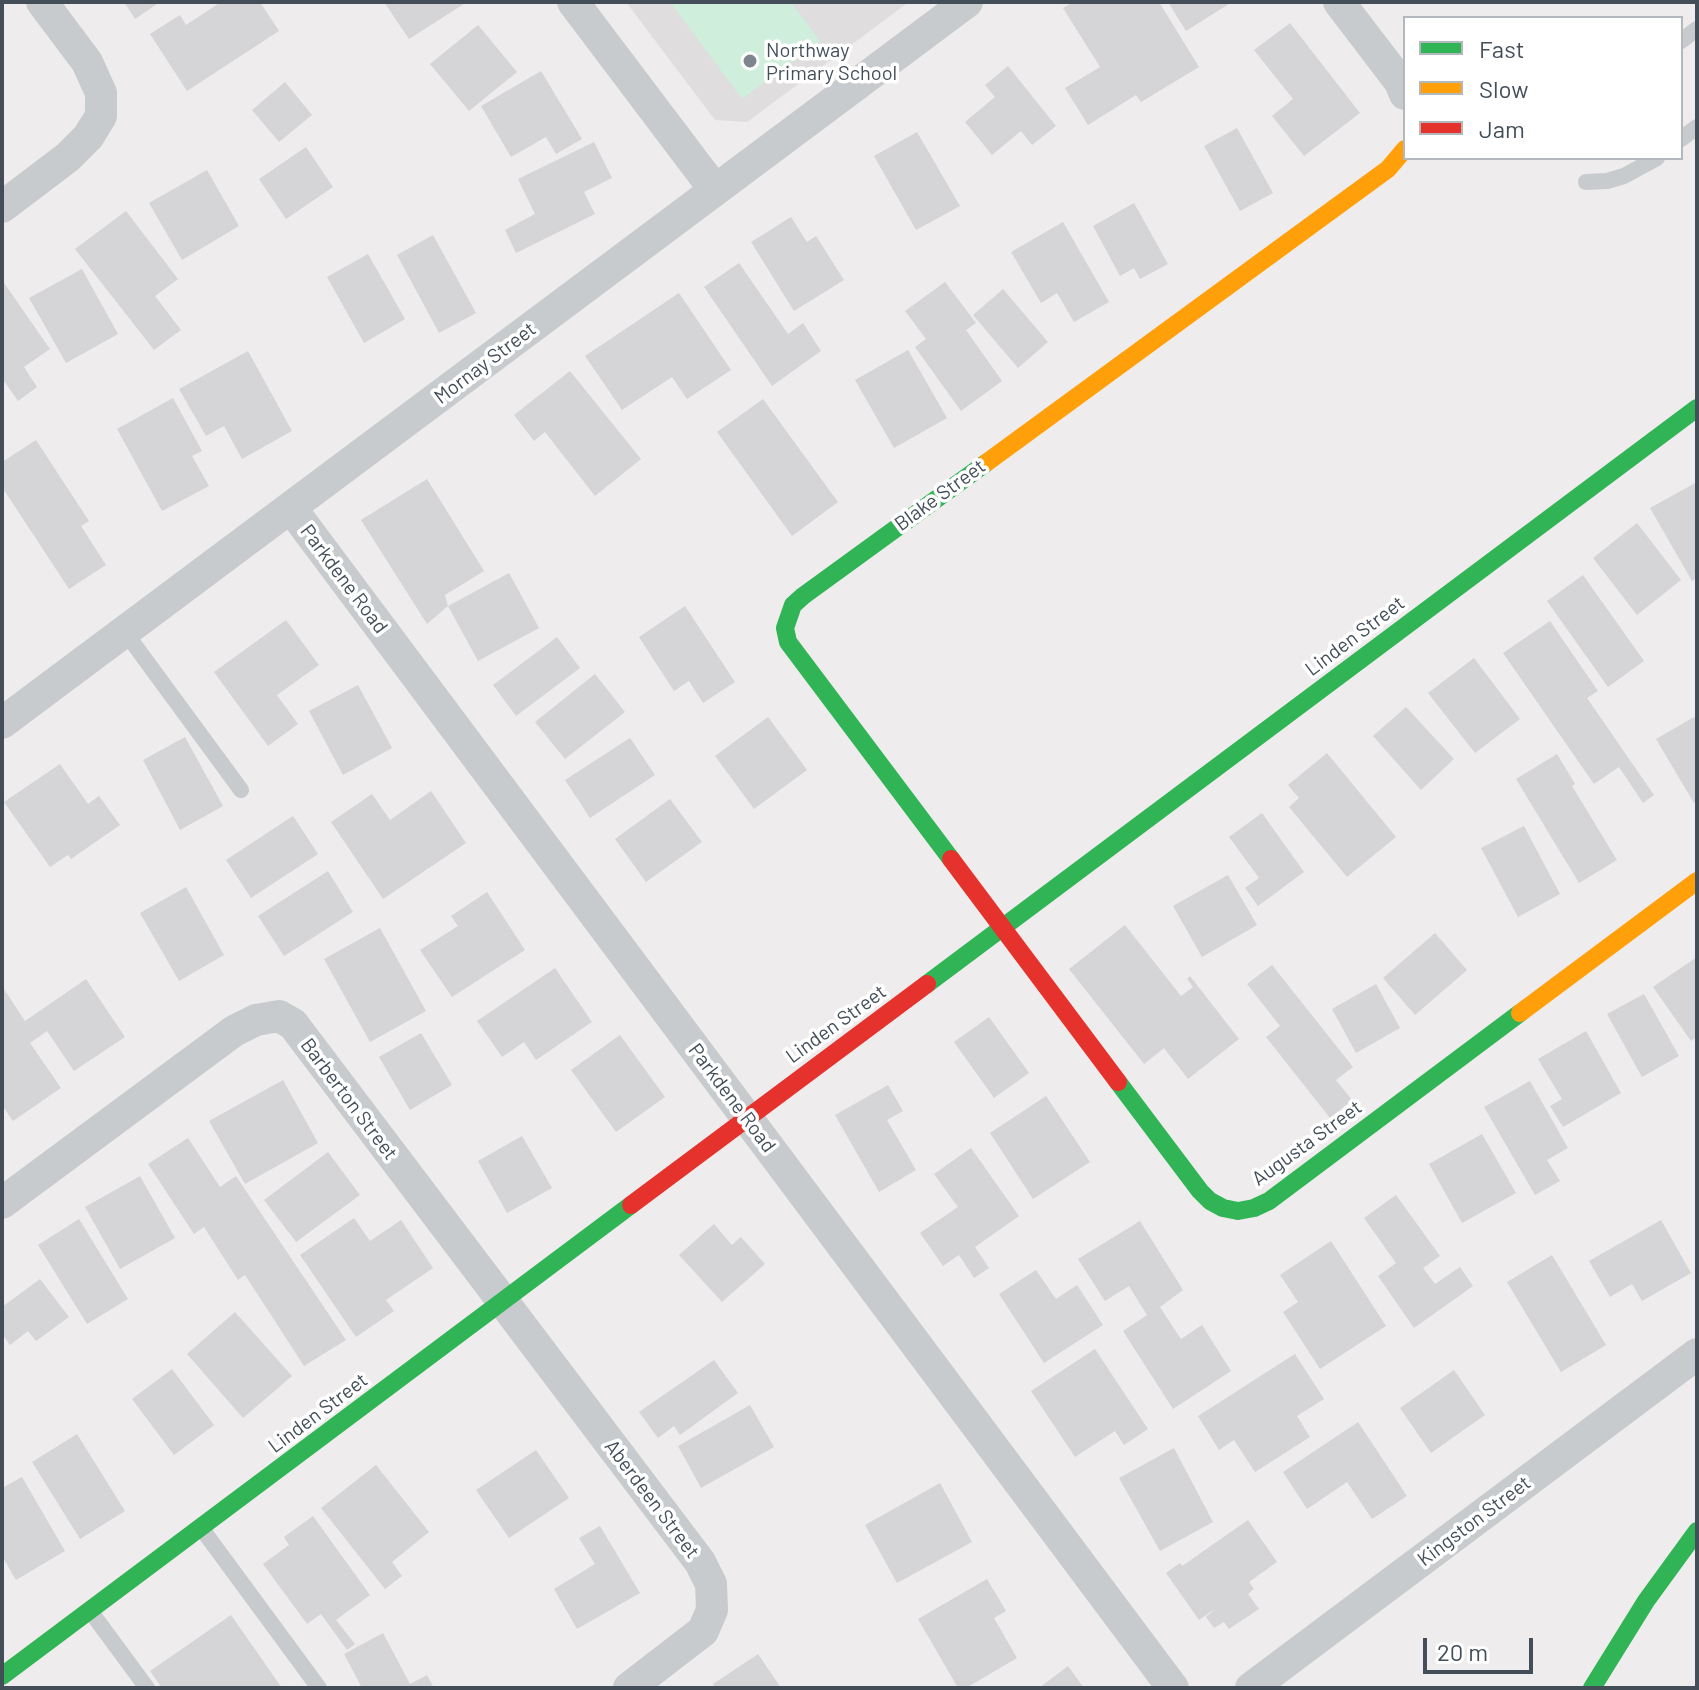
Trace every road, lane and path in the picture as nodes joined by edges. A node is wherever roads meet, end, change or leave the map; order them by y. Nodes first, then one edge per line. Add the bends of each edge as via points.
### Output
1 (42, 2) edge
2 (573, 2) edge
3 (967, 2) edge
4 (1339, 2) edge
5 (1403, 89) edge
6 (1403, 151) edge
7 (1653, 160) edge
8 (1586, 182) dead end
9 (715, 190) junction
10 (2, 207) edge
11 (1697, 408) edge
12 (291, 508) junction
13 (125, 632) junction
14 (2, 723) edge
15 (241, 790) dead end
16 (1697, 881) edge
17 (1003, 928) junction
18 (747, 1117) junction
19 (2, 1203) edge
20 (503, 1302) junction
21 (1697, 1354) edge
22 (201, 1527) junction
23 (1697, 1531) edge
24 (90, 1611) junction
25 (2, 1676) edge
26 (147, 1688) edge
27 (319, 1688) edge
28 (629, 1688) edge
29 (1173, 1688) edge
30 (1251, 1688) edge
31 (1592, 1688) edge

1 - 10 street via 87,62 101,93 101,116 68,157
2 - 9 street
3 - 9 street, Mornay Street
4 - 5 street
6 - 17 street, Blake Street via 1388,169 793,605 785,628 796,655
7 - 8 lane via 1624,176
9 - 12 street, Mornay Street
11 - 17 street, Linden Street
12 - 13 street, Mornay Street
12 - 18 street, Parkdene Road
13 - 14 street, Mornay Street
13 - 15 lane
16 - 17 street, Augusta Street via 1269,1201 1238,1211 1223,1208 1200,1191
17 - 18 street, Linden Street
18 - 20 street, Linden Street
18 - 29 street, Parkdene Road
19 - 20 street, Barberton Street via 234,1031 279,1016 293,1024
20 - 22 street, Linden Street
20 - 28 street, Aberdeen Street via 700,1562 711,1584 712,1610 703,1631
21 - 30 street, Kingston Street
22 - 24 street, Linden Street
22 - 27 lane
23 - 31 street
24 - 25 street, Linden Street
24 - 26 lane

